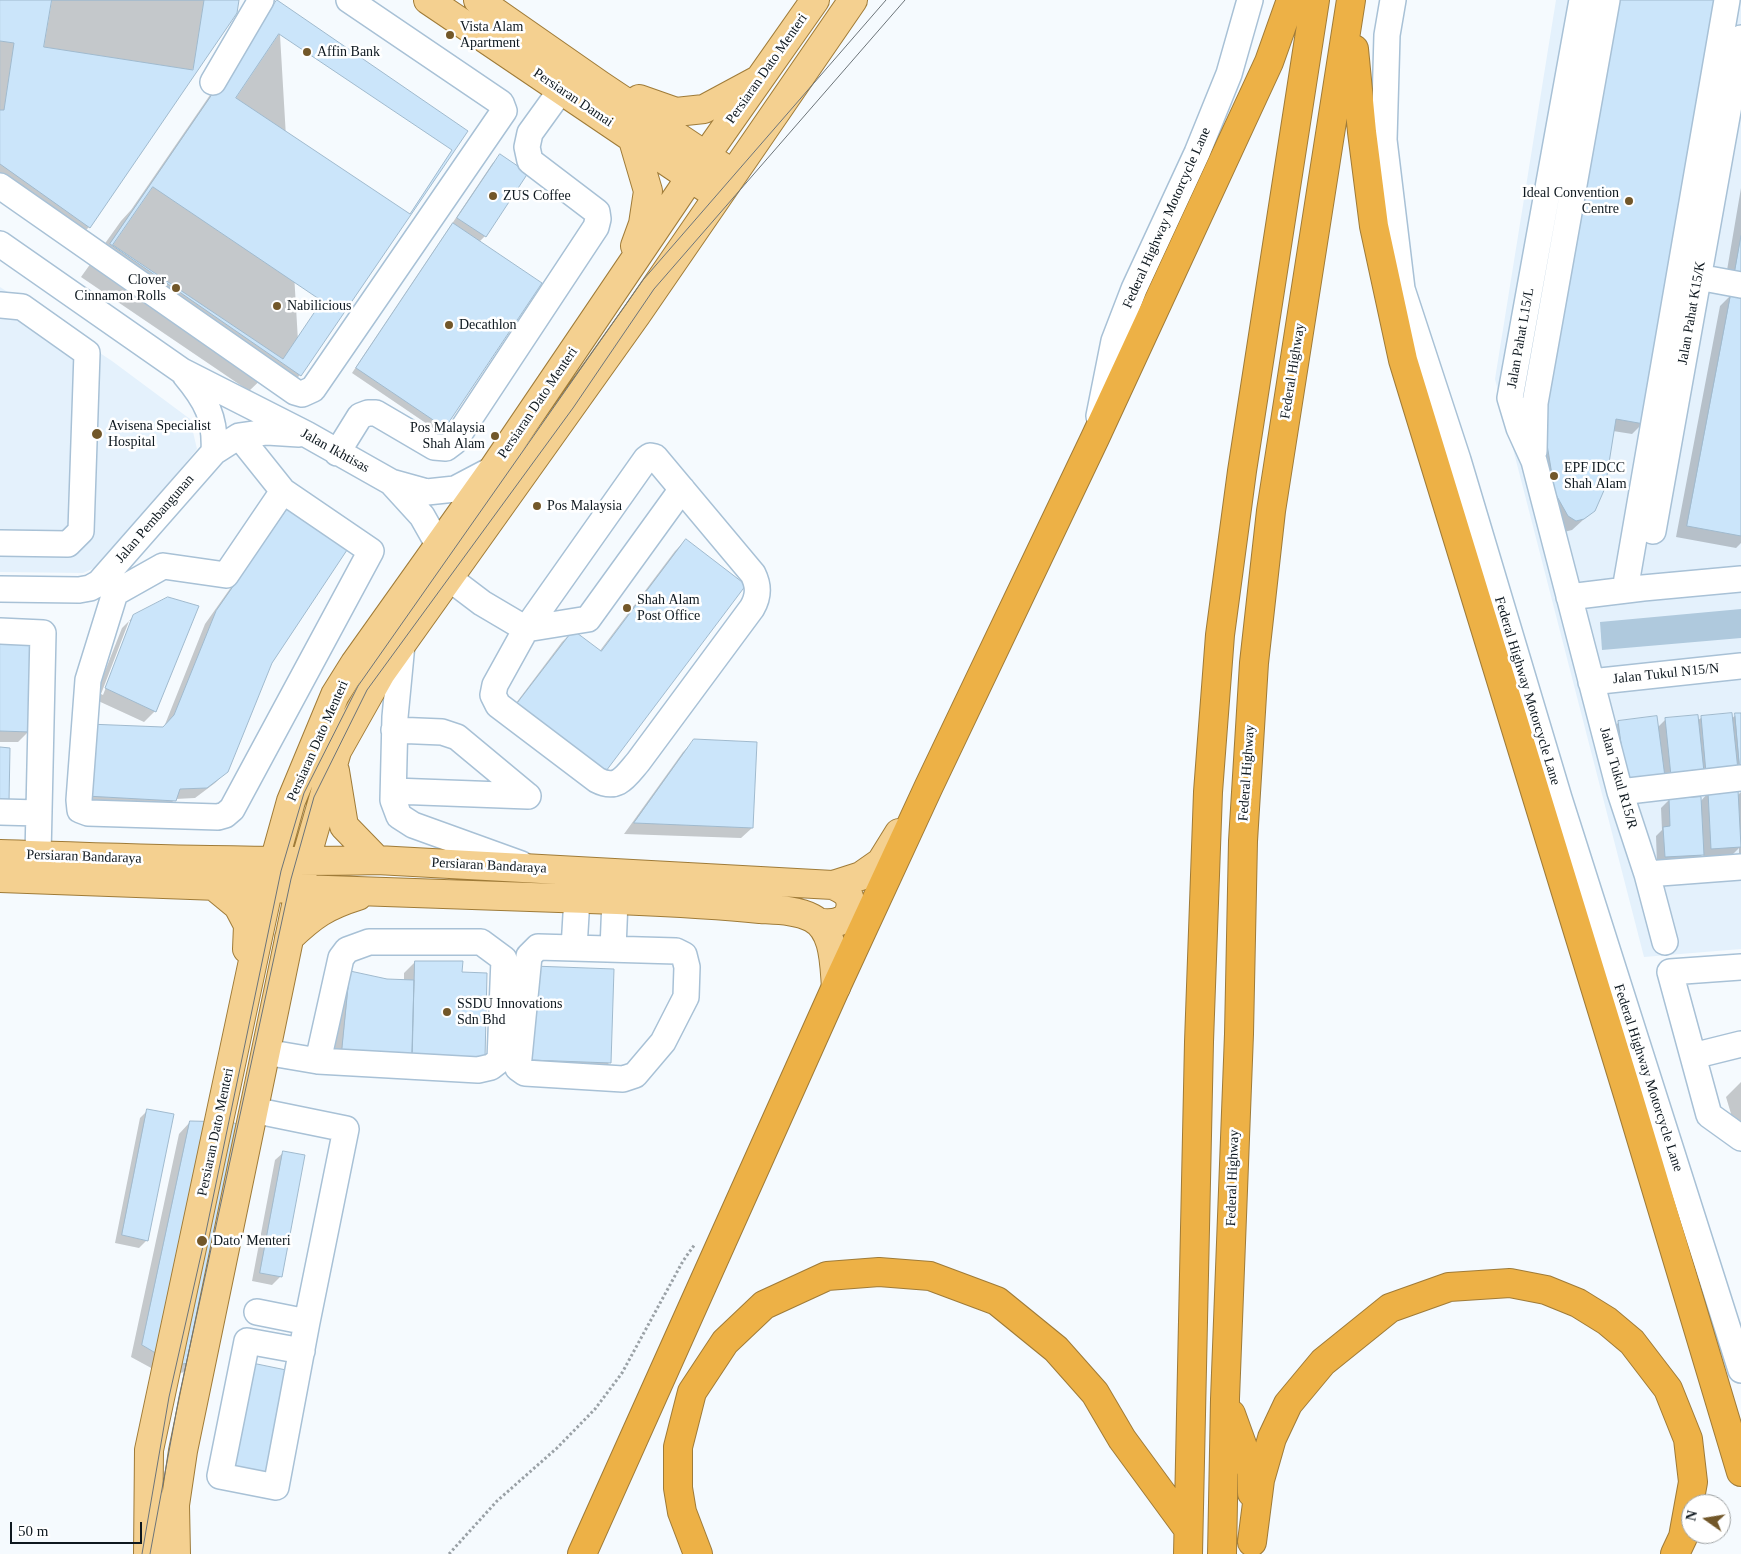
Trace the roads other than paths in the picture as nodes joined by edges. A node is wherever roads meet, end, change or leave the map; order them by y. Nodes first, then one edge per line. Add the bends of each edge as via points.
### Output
1 (261, 0) edge
2 (349, 0) edge
3 (428, 0) edge
4 (478, 0) edge
5 (815, 0) edge
6 (853, 0) edge
7 (1250, 0) edge
8 (1291, 0) edge
9 (1315, 0) edge
10 (1393, 0) edge
11 (1727, 0) edge
12 (1582, 1) edge
13 (1351, 4) edge
14 (1606, 4) edge
15 (1741, 38) edge
16 (761, 78) junction
17 (213, 82) dead end
18 (600, 85) junction
19 (561, 90) junction
20 (633, 140) junction
21 (706, 156) junction
22 (733, 174) junction
23 (690, 178) junction
24 (0, 186) edge
25 (717, 196) junction
26 (1544, 211) junction
27 (1568, 215) junction
28 (0, 244) edge
29 (626, 271) junction
30 (1698, 277) junction
31 (1741, 285) edge
32 (0, 306) edge
33 (182, 371) junction
34 (295, 392) junction
35 (306, 434) junction
36 (239, 436) junction
37 (1095, 438) junction
38 (214, 452) junction
39 (337, 453) junction
40 (1534, 461) junction
41 (493, 469) junction
42 (391, 482) junction
43 (682, 489) junction
44 (283, 491) junction
45 (0, 542) edge
46 (439, 546) junction
47 (449, 578) junction
48 (1741, 579) edge
49 (0, 589) edge
50 (1634, 589) junction
51 (1569, 598) junction
52 (526, 629) junction
53 (0, 631) edge
54 (402, 644) junction
55 (1741, 666) edge
56 (1590, 682) junction
57 (394, 730) junction
58 (334, 762) junction
59 (1741, 778) edge
60 (929, 786) junction
61 (394, 791) junction
62 (1620, 792) junction
63 (0, 812) edge
64 (39, 813) junction
65 (287, 814) junction
66 (0, 854) edge
67 (38, 855) junction
68 (377, 860) junction
69 (274, 862) junction
70 (305, 862) junction
71 (1741, 867) edge
72 (534, 869) junction
73 (216, 874) junction
74 (1647, 874) junction
75 (0, 878) edge
76 (833, 885) junction
77 (268, 889) junction
78 (299, 890) junction
79 (376, 890) junction
80 (577, 898) junction
81 (615, 900) junction
82 (820, 923) junction
83 (289, 938) junction
84 (1665, 942) dead end
85 (574, 948) junction
86 (613, 949) junction
87 (1741, 967) edge
88 (836, 987) junction
89 (245, 996) junction
90 (1741, 1044) edge
91 (265, 1052) junction
92 (1693, 1056) junction
93 (1641, 1057) junction
94 (318, 1061) junction
95 (1628, 1098) junction
96 (253, 1110) junction
97 (1741, 1138) edge
98 (257, 1312) dead end
99 (307, 1322) junction
100 (302, 1350) junction
101 (1741, 1370) edge
102 (1225, 1399) junction
103 (1741, 1472) edge
104 (1188, 1541) edge
105 (1252, 1548) edge
106 (148, 1554) edge
107 (176, 1554) edge
108 (582, 1554) edge
109 (698, 1554) edge
110 (1222, 1554) edge
111 (1675, 1554) edge

1 - 17 street
2 - 34 street via 501,103 504,111 313,389 302,394
3 - 19 main road, Persiaran Damai
4 - 18 main road, Persiaran Damai
5 - 16 main road, Persiaran Dato Menteri
6 - 22 main road, Persiaran Dato Menteri
7 - 37 street, Federal Highway Motorcycle Lane via 1229,74 1114,341
8 - 37 highway via 1269,62
9 - 104 highway via 1242,471 1220,635 1208,792 1199,1042
10 - 93 street, Federal Highway Motorcycle Lane via 1387,35 1384,140 1402,289 1458,460
11 - 50 street
12 - 14 street
12 - 26 street, Jalan Pahat L15/L
13 - 95 highway via 1374,226 1403,360
13 - 102 highway, Federal Highway via 1271,511 1254,663 1243,841
14 - 27 street
15 - 30 street, Jalan Pahat K15/K
16 - 18 main road via 704,109 676,112
16 - 21 main road, Persiaran Dato Menteri
18 - 21 main road, Persiaran Damai
19 - 20 main road, Persiaran Damai
19 - 39 street via 530,133 527,147 530,161 597,212 596,227 454,442 446,448 434,447 376,413 368,413 360,416
20 - 23 main road, Persiaran Damai
20 - 29 main road via 648,190 643,224
21 - 22 main road, Persiaran Damai
21 - 23 main road, Persiaran Dato Menteri
22 - 25 main road, Persiaran Dato Menteri
23 - 25 main road, Persiaran Damai
23 - 29 main road, Persiaran Dato Menteri
24 - 34 street
25 - 47 main road, Persiaran Dato Menteri
26 - 27 street
26 - 40 street, Jalan Pahat L15/L via 1510,398
27 - 40 street via 1535,403
28 - 33 street, Jalan Ikhtisas
29 - 41 main road, Persiaran Dato Menteri
30 - 31 street
30 - 50 street, Jalan Pahat K15/K
32 - 45 street via 22,307 87,353 81,531 68,544
33 - 35 street, Jalan Ikhtisas
33 - 38 street, Jalan Ikhtisas via 200,393 212,418
34 - 35 street
35 - 36 street, Jalan Pembangunan via 267,432
35 - 39 street, Jalan Ikhtisas
36 - 38 street, Jalan Pembangunan
36 - 44 street
37 - 60 highway
38 - 49 street, Jalan Pembangunan via 98,583 79,590
39 - 42 street, Jalan Ikhtisas
40 - 51 street, Jalan Pahat L15/L
41 - 42 street, Jalan Ikhtisas via 455,489 427,492
41 - 46 main road, Persiaran Dato Menteri
42 - 46 street via 422,516
43 - 52 street via 588,619
43 - 52 street via 655,458 650,456 646,459
43 - 52 street via 753,574 757,583 756,602 621,782 615,784 598,780 498,705 493,696 495,685
44 - 44 street via 226,575 163,566 115,593 88,680 80,810 88,813 218,817 232,809 372,552
46 - 65 main road, Persiaran Dato Menteri via 335,695
47 - 52 street via 482,603
47 - 54 main road, Persiaran Dato Menteri
48 - 50 street
50 - 51 street
51 - 56 street, Jalan Tukul R15/R
53 - 64 street via 43,633
54 - 57 street
54 - 58 main road, Persiaran Dato Menteri via 381,673
55 - 56 street, Jalan Tukul N15/N
56 - 62 street, Jalan Tukul R15/R
57 - 61 street
57 - 61 street via 442,732 457,737 528,796
58 - 68 main road via 344,826
58 - 70 main road, Persiaran Dato Menteri
59 - 62 street
60 - 76 main road, Persiaran Bandaraya via 881,862 861,876
60 - 88 highway
61 - 72 street via 399,816 413,825
62 - 74 street, Jalan Tukul R15/R
63 - 64 street
64 - 67 street
65 - 69 main road, Persiaran Dato Menteri
65 - 73 main road via 252,849
66 - 67 main road, Persiaran Bandaraya
67 - 73 main road, Persiaran Bandaraya
68 - 70 main road, Persiaran Bandaraya
68 - 72 main road, Persiaran Bandaraya
69 - 70 main road, Persiaran Bandaraya
69 - 73 main road, Persiaran Bandaraya
69 - 77 main road, Persiaran Dato Menteri
70 - 78 main road, Persiaran Dato Menteri
71 - 74 street
72 - 76 main road, Persiaran Bandaraya
73 - 75 main road, Persiaran Bandaraya
73 - 77 main road, Persiaran Bandaraya
73 - 89 main road via 248,925
74 - 84 street, Jalan Tukul R15/R
76 - 82 main road via 849,897 849,912 839,922
77 - 78 main road, Persiaran Bandaraya
77 - 89 main road, Persiaran Dato Menteri
78 - 79 main road, Persiaran Bandaraya
78 - 83 main road, Persiaran Dato Menteri
79 - 80 main road, Persiaran Bandaraya
79 - 83 main road via 324,909
80 - 81 main road, Persiaran Bandaraya
80 - 85 street
81 - 82 main road, Persiaran Bandaraya via 715,904 796,912
81 - 86 street
82 - 88 main road via 832,945
83 - 91 main road, Persiaran Dato Menteri
85 - 86 street
85 - 86 street via 538,947 529,956 518,1068 525,1073 622,1079 635,1075 663,1042 686,996 688,968 684,955 676,951
87 - 92 street via 1670,972
88 - 108 highway
89 - 106 main road, Persiaran Dato Menteri via 149,1450
90 - 92 street
91 - 94 street
91 - 96 main road, Persiaran Dato Menteri
92 - 97 street via 1709,1115
93 - 95 street
93 - 101 street, Federal Highway Motorcycle Lane
94 - 94 street via 341,958 348,950 369,942 481,942 504,958 500,1060 490,1067 478,1070
95 - 103 highway
96 - 99 street via 346,1130
96 - 107 main road, Persiaran Dato Menteri via 183,1452 175,1506
98 - 99 street
99 - 100 street
100 - 100 street via 276,1487 220,1476 247,1341
102 - 105 highway via 1252,1472
102 - 110 highway, Federal Highway
104 - 109 highway via 1095,1393 1056,1350 997,1301 930,1276 879,1272 827,1276 764,1305 725,1342 692,1392 678,1447 678,1488 682,1512
105 - 111 highway via 1260,1480 1272,1438 1288,1404 1323,1362 1390,1308 1449,1287 1510,1283 1546,1290 1578,1303 1607,1321 1632,1342 1668,1389 1688,1439 1693,1482 1683,1537

